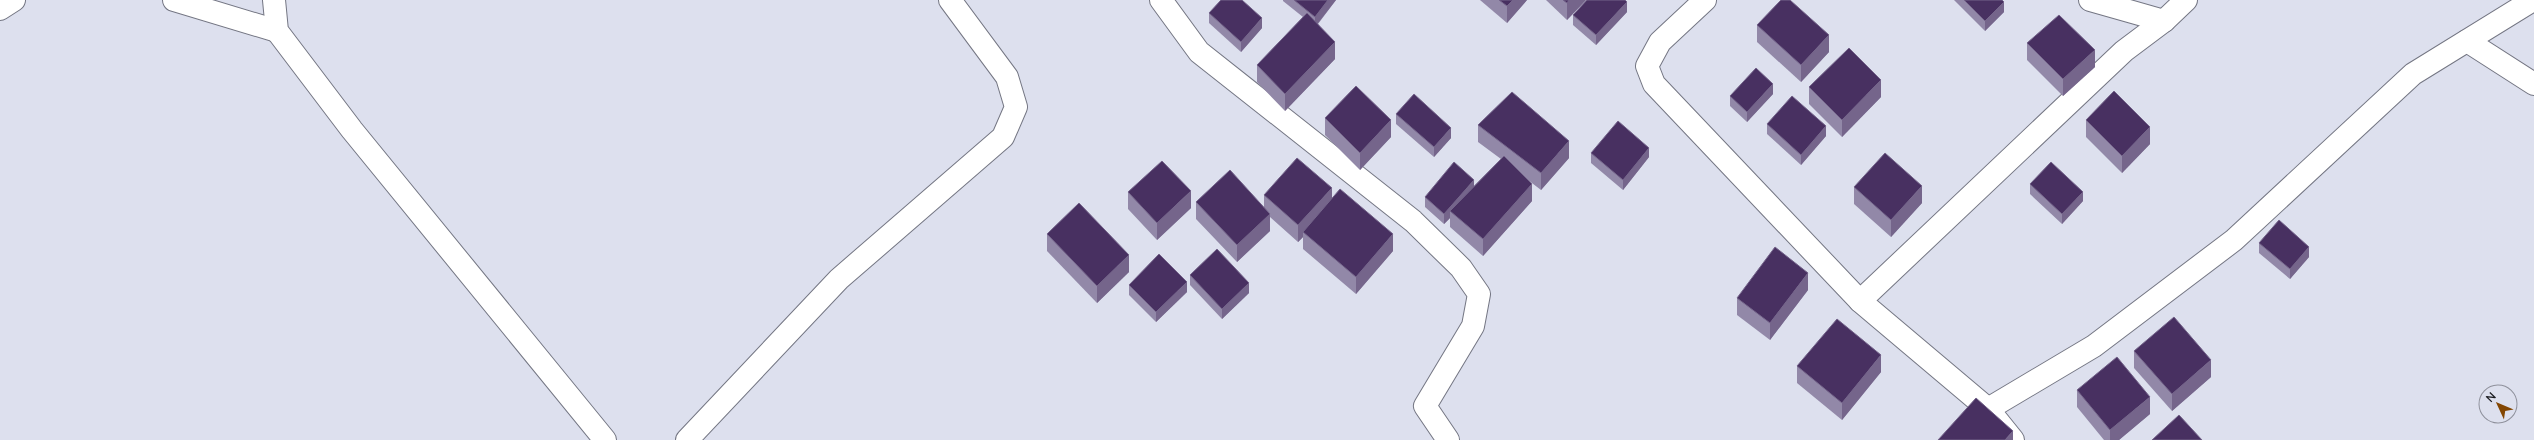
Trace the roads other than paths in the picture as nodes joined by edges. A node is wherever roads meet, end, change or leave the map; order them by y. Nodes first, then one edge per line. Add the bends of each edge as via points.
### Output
1 (14, 0) edge
2 (174, 0) edge
3 (274, 0) edge
4 (950, 0) edge
5 (1161, 0) edge
6 (1705, 0) edge
7 (2090, 0) edge
8 (2186, 0) edge
9 (2533, 0) edge
10 (0, 9) edge
11 (2164, 21) junction
12 (277, 31) junction
13 (2467, 41) junction
14 (2534, 84) edge
15 (1860, 301) junction
16 (1988, 409) junction
17 (605, 440) edge
18 (687, 440) edge
19 (1448, 440) edge
20 (2012, 440) edge

1 - 10 street
2 - 12 street
3 - 12 street
4 - 18 street via 1007,77 1016,107 1004,137 839,279
5 - 19 street via 1198,52 1413,221 1462,268 1479,294 1473,326 1425,406
6 - 15 street via 1660,42 1647,66 1654,84
7 - 11 street
8 - 11 street
9 - 13 street
11 - 15 street via 2124,51
12 - 17 street via 352,130
13 - 14 street
13 - 16 street via 2413,74 2234,240 2094,346
15 - 16 street
16 - 20 street

